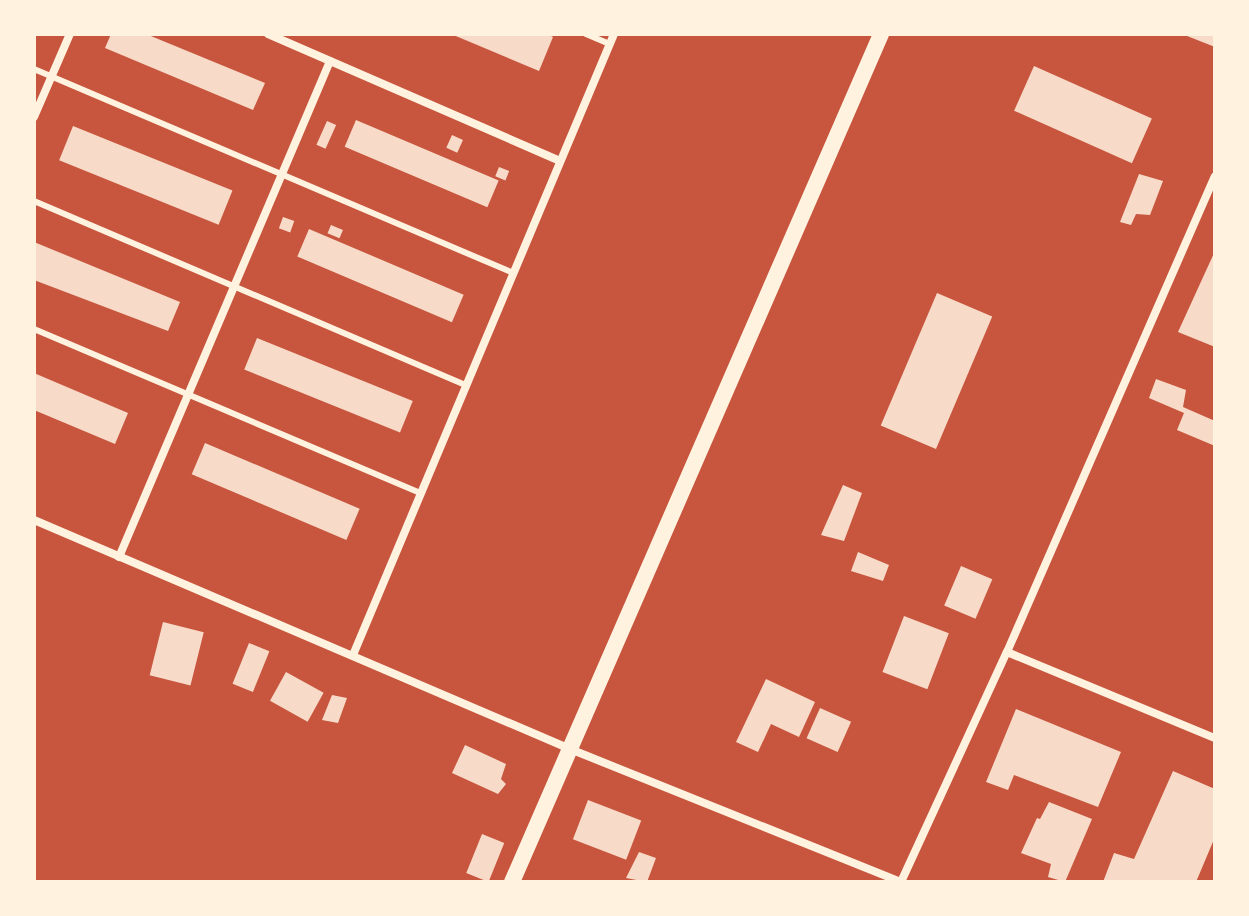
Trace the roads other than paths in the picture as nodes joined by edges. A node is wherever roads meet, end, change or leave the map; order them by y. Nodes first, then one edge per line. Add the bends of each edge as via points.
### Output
1 (70, 34) edge
2 (268, 34) edge
3 (586, 34) edge
4 (614, 34) edge
5 (881, 34) edge
6 (609, 44) junction
7 (330, 61) junction
8 (34, 69) edge
9 (51, 77) junction
10 (34, 117) edge
11 (558, 160) junction
12 (282, 173) junction
13 (1215, 176) edge
14 (34, 201) edge
15 (511, 272) junction
16 (234, 286) junction
17 (34, 329) edge
18 (465, 385) junction
19 (188, 394) junction
20 (420, 493) junction
21 (34, 520) edge
22 (119, 557) junction
23 (1007, 652) junction
24 (353, 655) junction
25 (1215, 738) edge
26 (570, 749) junction
27 (512, 882) edge
28 (901, 882) edge

1 - 9 street
2 - 7 street
3 - 6 lane
4 - 6 street
5 - 26 main road
6 - 11 street
7 - 11 street
7 - 12 street
8 - 9 lane
9 - 10 street
9 - 12 lane
11 - 15 street
12 - 15 lane
12 - 16 street
13 - 23 street
14 - 16 lane
15 - 18 street
16 - 18 lane
16 - 19 street
17 - 19 lane
18 - 20 street
19 - 20 lane
19 - 22 street
20 - 24 street
21 - 22 street
22 - 24 street
23 - 25 street
23 - 28 street
24 - 26 street
26 - 27 main road
26 - 28 street

